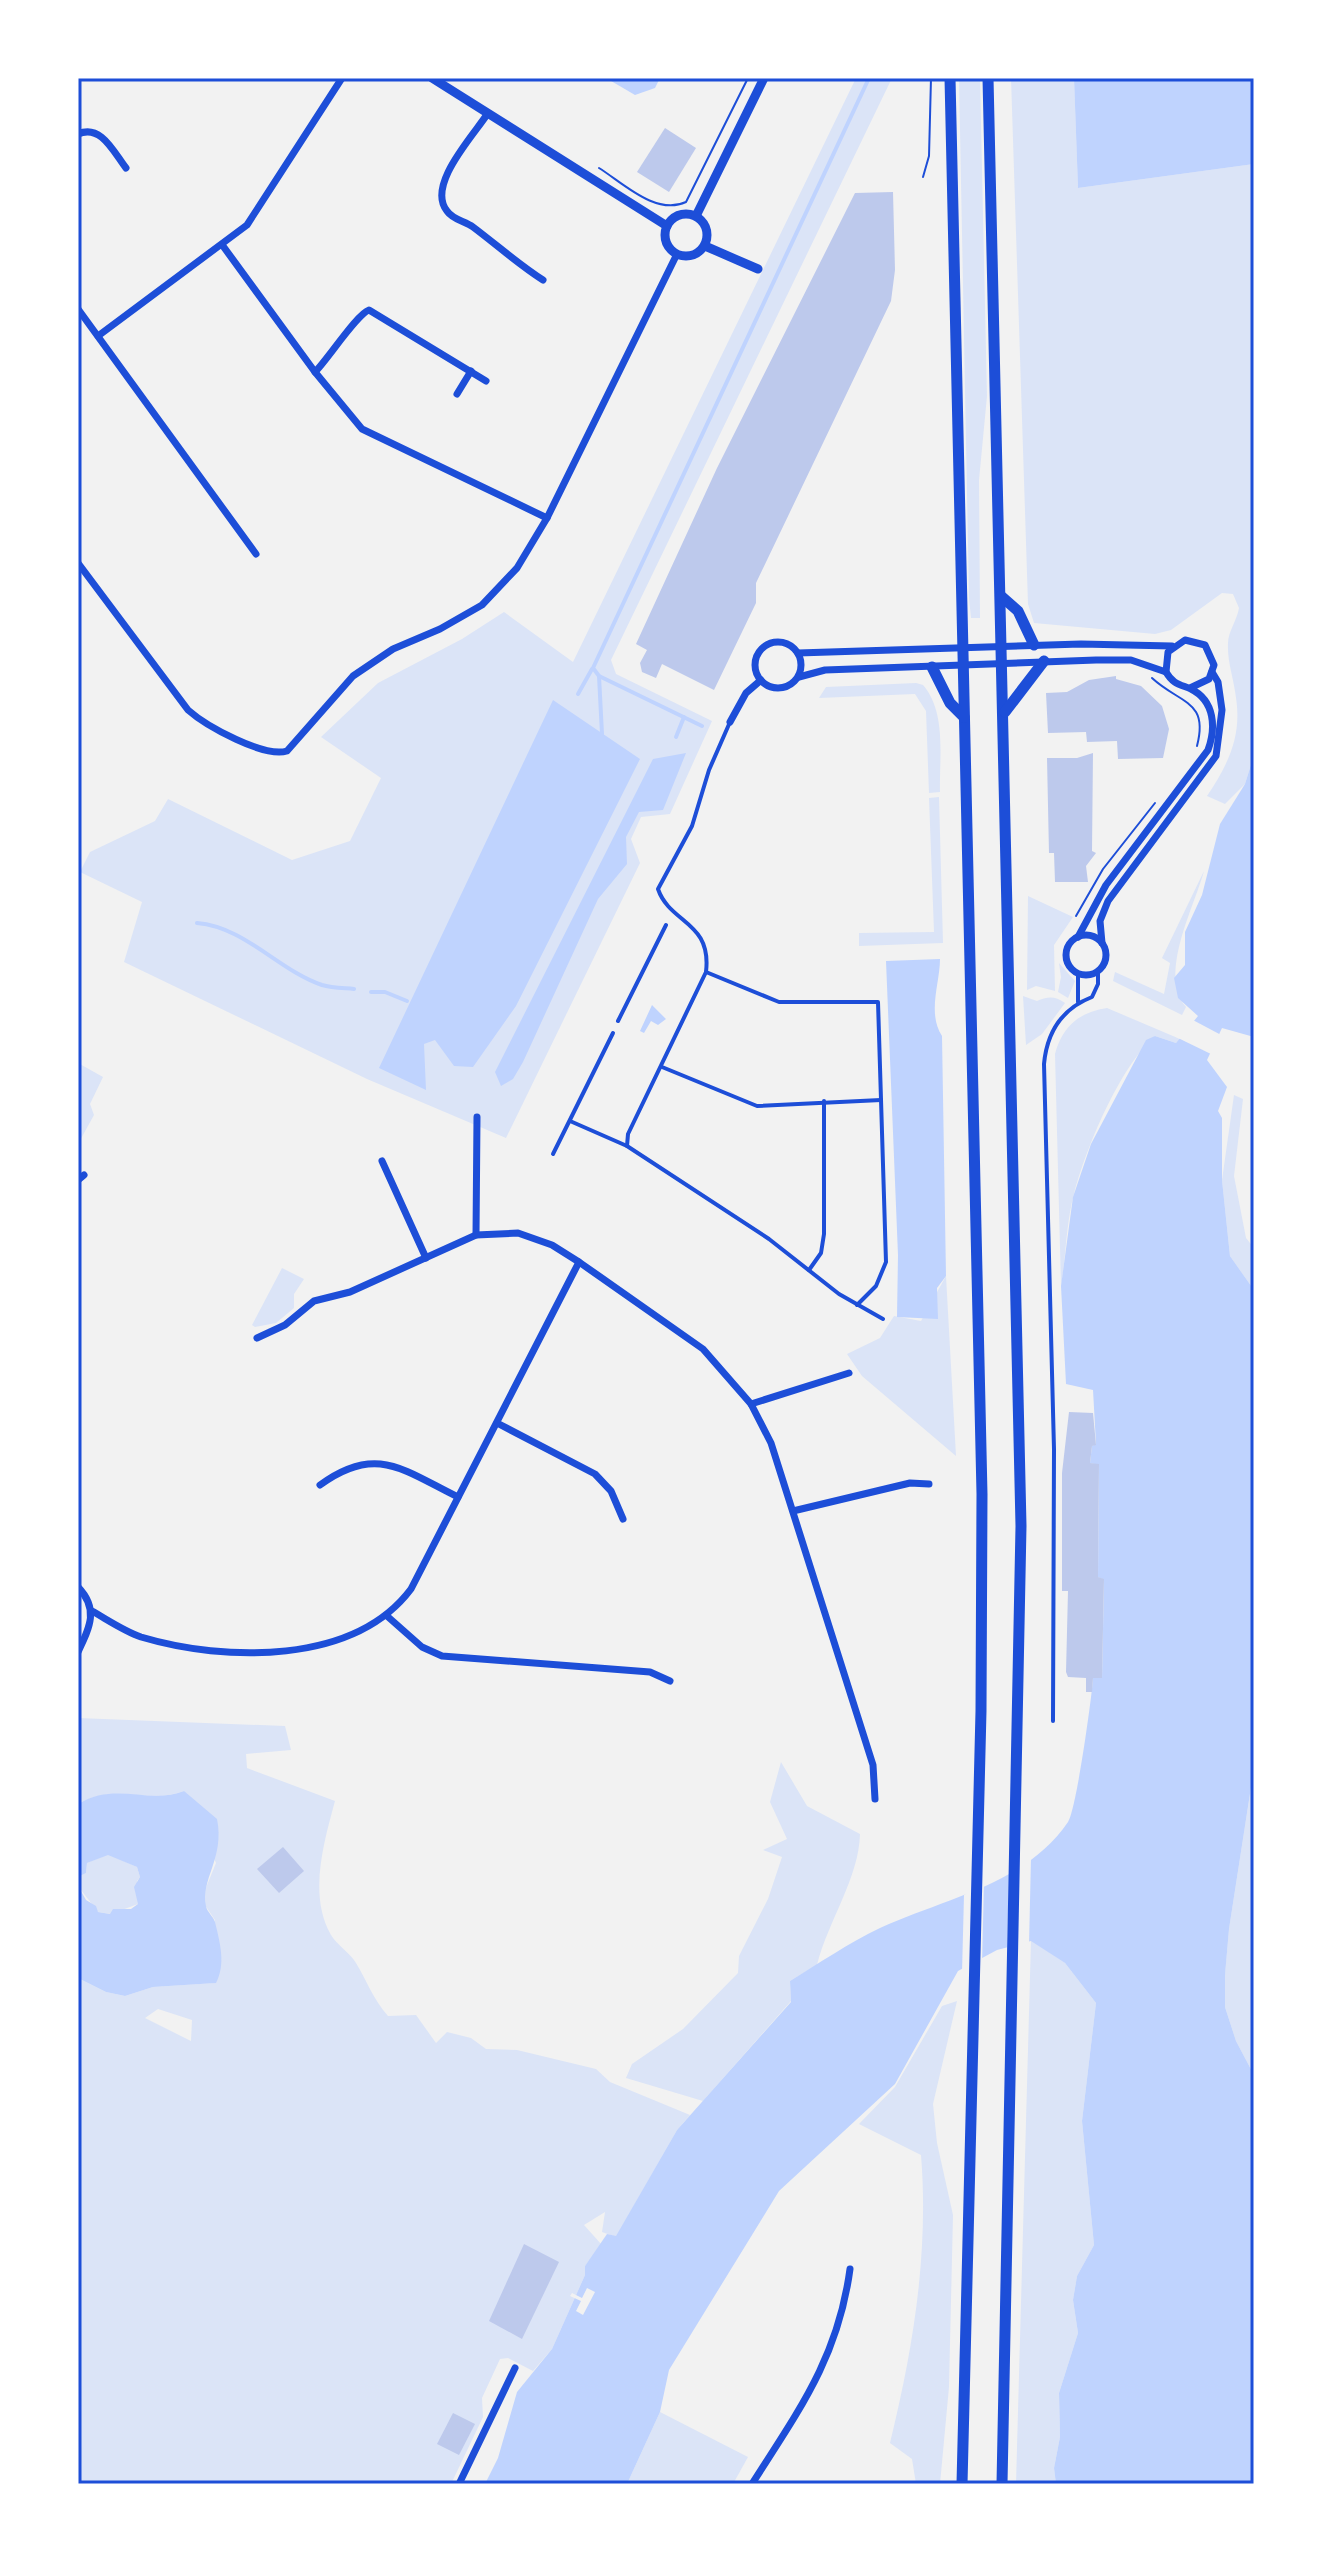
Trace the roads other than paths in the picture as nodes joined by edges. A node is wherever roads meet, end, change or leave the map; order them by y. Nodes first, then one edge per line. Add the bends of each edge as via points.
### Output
1 (342, 78) edge
2 (432, 78) edge
3 (764, 78) edge
4 (950, 78) edge
5 (988, 78) edge
6 (488, 113) junction
7 (78, 134) edge
8 (126, 168) dead end
9 (696, 216) junction
10 (667, 226) junction
11 (223, 246) junction
12 (705, 246) junction
13 (677, 254) junction
14 (758, 269) dead end
15 (543, 280) dead end
16 (78, 309) edge
17 (98, 336) junction
18 (471, 371) junction
19 (315, 372) junction
20 (486, 381) dead end
21 (457, 394) dead end
22 (547, 518) junction
23 (256, 554) dead end
24 (78, 563) edge
25 (1001, 596) junction
26 (1034, 645) junction
27 (1002, 646) junction
28 (1172, 646) junction
29 (962, 647) junction
30 (798, 653) junction
31 (1044, 661) junction
32 (1003, 662) junction
33 (962, 666) junction
34 (932, 667) junction
35 (1166, 672) junction
36 (1212, 672) junction
37 (799, 677) junction
38 (761, 680) junction
39 (1190, 688) junction
40 (1004, 713) junction
41 (964, 717) junction
42 (730, 722) joint
43 (666, 925) dead end
44 (1078, 937) junction
45 (1102, 943) junction
46 (1098, 971) junction
47 (706, 972) junction
48 (1078, 973) junction
49 (1078, 1002) junction
50 (618, 1021) dead end
51 (613, 1033) dead end
52 (662, 1067) junction
53 (881, 1100) junction
54 (824, 1101) junction
55 (477, 1117) dead end
56 (570, 1121) junction
57 (627, 1146) junction
58 (553, 1154) dead end
59 (382, 1161) dead end
60 (476, 1235) junction
61 (426, 1258) junction
62 (579, 1262) junction
63 (809, 1270) junction
64 (857, 1305) junction
65 (883, 1319) dead end
66 (257, 1338) dead end
67 (849, 1373) dead end
68 (751, 1404) junction
69 (497, 1423) junction
70 (929, 1484) dead end
71 (320, 1485) dead end
72 (458, 1497) junction
73 (793, 1511) junction
74 (623, 1519) dead end
75 (78, 1587) edge
76 (92, 1611) junction
77 (387, 1616) junction
78 (78, 1652) edge
79 (670, 1681) dead end
80 (1053, 1721) dead end
81 (875, 1799) dead end
82 (850, 2269) dead end
83 (515, 2368) dead end
84 (754, 2481) edge
85 (459, 2484) edge
86 (767, 2484) edge
87 (962, 2484) edge
88 (1002, 2484) edge

1 - 11 street via 262,205
2 - 6 street
3 - 9 street
4 - 29 main road
5 - 25 main road
6 - 10 street
6 - 15 street via 450,168 441,190 442,204 451,216
7 - 8 street via 99,134
9 - 10 street via 683,214
9 - 12 street via 706,226
10 - 13 street via 665,239
11 - 17 street
11 - 19 street
12 - 13 street via 696,254
12 - 14 street
13 - 22 street
16 - 17 street
17 - 23 street
18 - 19 street via 369,310 360,314
18 - 20 street
18 - 21 street
19 - 22 street via 362,429
22 - 24 street via 517,568 482,605 393,649 353,676 293,747 279,753 236,738 188,710
25 - 26 main road via 1018,611
25 - 27 main road
26 - 27 street
26 - 28 street
27 - 29 street
27 - 32 main road
28 - 35 street via 1165,658
28 - 36 street via 1185,640 1205,645 1213,657
29 - 30 street
29 - 33 main road
30 - 37 street
30 - 38 street via 781,642 763,648 755,667
31 - 32 street
31 - 35 street via 1131,660
31 - 40 main road
32 - 33 street
32 - 40 main road
33 - 34 street
33 - 41 main road
34 - 37 street via 825,670
34 - 41 main road via 950,703
35 - 39 street via 1175,684
36 - 39 street via 1203,684
36 - 45 street via 1223,723 1216,756 1108,901 1100,921
37 - 38 street via 782,688
38 - 42 street via 746,693
39 - 44 street via 1204,700 1213,719 1208,750 1106,885
40 - 88 main road via 1021,1510
41 - 87 main road via 982,1494
42 - 47 lane via 692,826 658,889 702,938
43 - 50 lane
44 - 45 street via 1091,936
44 - 48 street via 1067,958
45 - 46 street via 1105,961
46 - 48 street
46 - 49 lane via 1092,997
47 - 52 lane
47 - 53 lane via 779,1002 878,1002
48 - 49 lane
49 - 80 lane via 1049,1035 1044,1064 1054,1449
51 - 56 lane
52 - 54 lane via 750,1104
52 - 57 lane
53 - 54 lane
53 - 64 lane via 886,1262 876,1286
54 - 63 lane via 824,1234 821,1253
55 - 60 street
56 - 57 lane
56 - 58 lane
57 - 63 lane
59 - 61 street
60 - 61 street
60 - 62 street via 518,1233
61 - 66 street via 350,1292 314,1301 285,1325
62 - 68 street via 703,1349
62 - 69 street
63 - 64 lane
64 - 65 lane
67 - 68 street
68 - 73 street via 771,1443
69 - 72 street
69 - 74 street via 595,1474 611,1491
70 - 73 street via 910,1483
71 - 72 street via 340,1470 371,1461 397,1466
72 - 77 street via 411,1589
73 - 81 street via 873,1765
75 - 76 street
76 - 77 street via 138,1636 182,1647 249,1650 318,1646
76 - 78 street
77 - 79 street via 422,1647 442,1656 650,1672
82 - 84 street via 841,2321 825,2366
83 - 85 street
84 - 86 street

